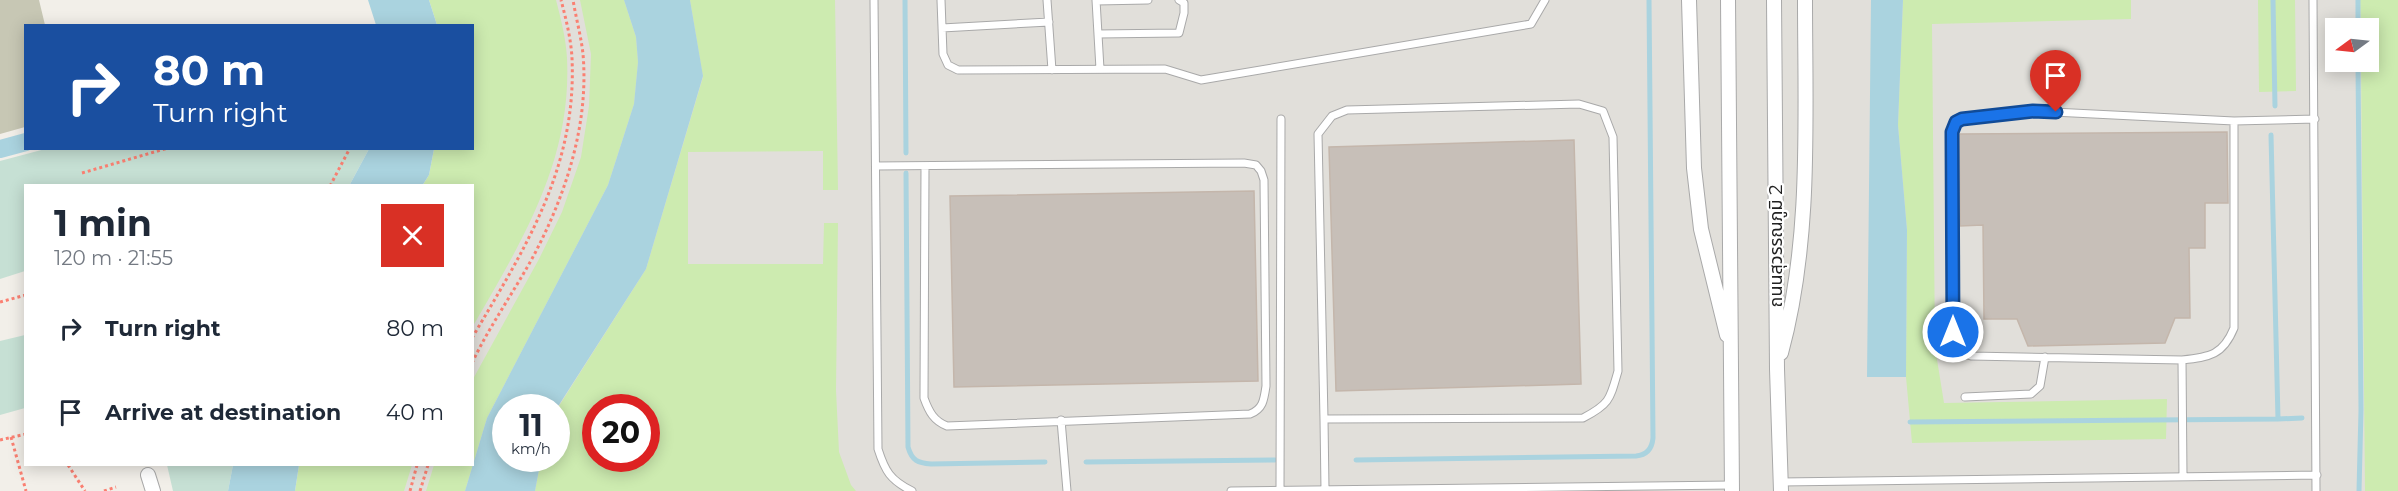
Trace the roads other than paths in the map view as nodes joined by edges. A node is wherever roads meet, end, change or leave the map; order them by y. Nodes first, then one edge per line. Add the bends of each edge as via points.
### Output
1 (873, 0) edge
2 (941, 0) edge
3 (1047, 0) edge
4 (1096, 0) edge
5 (1148, 0) edge
6 (1179, 0) edge
7 (1545, 0) edge
8 (1689, 0) edge
9 (1728, 0) edge
10 (1774, 0) edge
11 (1805, 0) edge
12 (2313, 0) edge
13 (1049, 22) junction
14 (942, 28) junction
15 (1098, 34) junction
16 (1100, 69) junction
17 (1052, 70) junction
18 (1281, 119) dead end
19 (2315, 119) junction
20 (2234, 121) junction
21 (876, 166) junction
22 (926, 166) junction
23 (1732, 355) junction
24 (2045, 357) junction
25 (2182, 360) junction
26 (1777, 369) junction
27 (1965, 397) dead end
28 (1061, 420) junction
29 (1324, 420) junction
30 (148, 475) dead end
31 (2316, 475) junction
32 (2183, 477) junction
33 (1781, 486) edge
34 (1839, 487) edge
35 (1732, 488) edge
36 (1280, 490) edge
37 (1325, 490) edge
38 (1388, 490) edge
39 (1503, 490) edge
40 (153, 491) edge
41 (912, 491) edge
42 (1067, 491) edge
43 (1231, 491) edge
44 (2316, 491) edge

1 - 21 lane
2 - 14 lane
3 - 13 lane
4 - 5 lane
4 - 15 lane
6 - 15 lane via 1184,3 1179,33
7 - 16 lane via 1531,24 1228,76 1201,80 1166,69
8 - 23 street via 1694,168 1701,229
9 - 23 street
10 - 26 street, ถนนสุวรรณภูมิ 2
11 - 26 street via 1806,152 1797,279
12 - 19 lane
13 - 14 lane
13 - 17 lane
14 - 17 lane via 943,54 948,65 958,70
15 - 16 lane
16 - 17 lane
18 - 36 lane
19 - 20 lane
19 - 31 lane
20 - 24 lane via 2033,111 1956,122 1952,132 1956,346 1961,353 1971,356
20 - 25 lane via 2234,328 2220,350 2202,358
21 - 22 lane
21 - 41 lane via 878,449 885,469 897,483
22 - 28 lane via 924,398 929,411 938,423 947,426
22 - 28 lane via 1244,163 1256,165 1261,171 1266,386 1258,411
23 - 35 street
24 - 25 lane
24 - 27 lane via 2040,386 2031,394
25 - 32 lane
26 - 33 street, ถนนสุวรรณภูมิ 2
28 - 42 lane
29 - 29 lane via 1318,134 1332,116 1347,110 1579,104 1602,111 1613,137 1618,371 1610,399 1583,418
29 - 37 lane
30 - 40 street
31 - 32 lane
31 - 44 lane
32 - 34 lane
33 - 34 lane
35 - 39 lane
36 - 37 lane
36 - 43 lane
37 - 38 lane
38 - 39 lane

